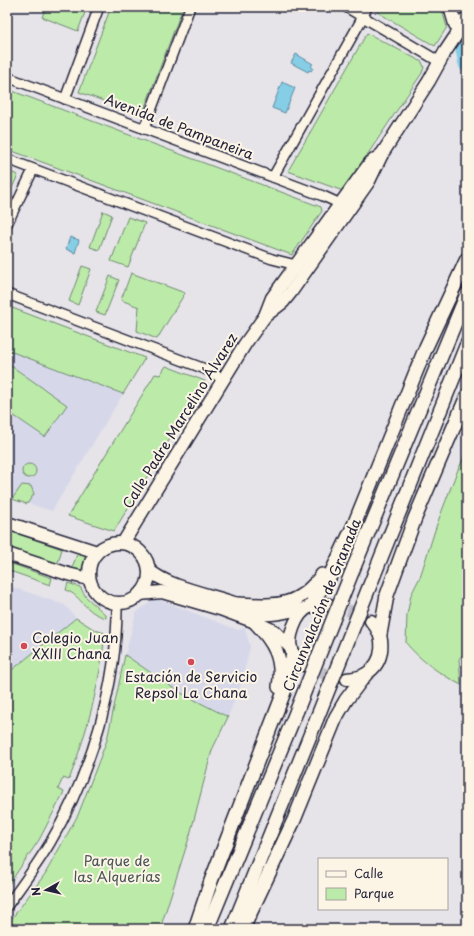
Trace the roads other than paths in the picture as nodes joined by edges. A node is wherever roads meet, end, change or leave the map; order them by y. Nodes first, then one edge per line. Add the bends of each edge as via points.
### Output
1 (99, 7) edge
2 (190, 7) edge
3 (346, 7) edge
4 (367, 7) edge
5 (451, 9) edge
6 (467, 15) edge
7 (363, 17) junction
8 (463, 29) edge
9 (440, 62) junction
10 (7, 77) edge
11 (65, 99) junction
12 (144, 129) junction
13 (382, 154) junction
14 (7, 160) edge
15 (33, 170) junction
16 (273, 177) junction
17 (340, 206) junction
18 (7, 224) edge
19 (327, 242) junction
20 (467, 259) edge
21 (280, 262) junction
22 (296, 265) junction
23 (288, 277) junction
24 (7, 294) edge
25 (467, 294) edge
26 (264, 316) junction
27 (467, 344) edge
28 (223, 379) junction
29 (467, 396) edge
30 (7, 523) edge
31 (348, 539) junction
32 (123, 543) junction
33 (97, 552) junction
34 (7, 554) edge
35 (148, 570) junction
36 (89, 579) junction
37 (139, 594) junction
38 (117, 603) junction
39 (237, 604) junction
40 (329, 605) tunnel mouth
41 (308, 608) junction
42 (371, 621) tunnel mouth
43 (255, 622) junction
44 (380, 634) junction
45 (292, 651) junction
46 (304, 665) tunnel mouth
47 (365, 675) junction
48 (347, 679) tunnel mouth
49 (271, 726) junction
50 (7, 906) edge
51 (195, 929) edge
52 (207, 929) edge
53 (232, 929) edge
54 (240, 929) edge

1 - 11 street
2 - 12 street
3 - 7 street
4 - 7 street
5 - 6 main road, Calle Padre Marcelino Álvarez
5 - 8 main road via 455,24
6 - 8 main road, Calle Padre Marcelino Álvarez via 460,24
7 - 9 street
7 - 16 street
8 - 9 main road, Calle Padre Marcelino Álvarez
9 - 13 main road, Calle Padre Marcelino Álvarez
10 - 11 street, Avenida de Pampaneira
11 - 12 street, Avenida de Pampaneira
12 - 16 street, Avenida de Pampaneira
13 - 17 main road, Calle Padre Marcelino Álvarez via 370,163
13 - 19 main road, Calle Padre Marcelino Álvarez via 369,181
14 - 15 street
15 - 18 street
15 - 21 street
16 - 17 street, Avenida de Pampaneira via 323,196
17 - 19 main road via 340,215 331,228
17 - 22 main road, Calle Padre Marcelino Álvarez
19 - 22 main road via 316,250 306,263
19 - 26 main road, Calle Padre Marcelino Álvarez via 283,302
20 - 31 highway via 426,347
21 - 22 street
21 - 23 street
22 - 23 main road, Calle Padre Marcelino Álvarez
23 - 26 main road, Calle Padre Marcelino Álvarez via 272,298
24 - 28 street via 205,369
25 - 52 highway, Circunvalación de Granada, bridge
26 - 28 main road, Calle Padre Marcelino Álvarez
27 - 53 highway, bridge
28 - 32 main road, Calle Padre Marcelino Álvarez
29 - 44 highway via 415,518 387,595
30 - 33 main road
31 - 39 highway via 318,580 300,597 287,603 268,606
31 - 41 highway via 328,580
32 - 33 main road via 111,544
32 - 35 main road via 139,551 145,558
33 - 36 main road via 89,568
34 - 36 main road
35 - 37 main road via 147,582
35 - 39 main road via 168,582
36 - 38 main road via 99,596
37 - 38 main road via 127,602
37 - 43 main road via 162,592
38 - 50 street via 113,661 106,702 96,738 68,808 50,843
39 - 41 main road via 262,614
40 - 41 main road via 321,604
41 - 45 main road via 293,627
42 - 44 main road
43 - 45 main road via 274,631
43 - 49 highway via 270,639 278,654 279,684
44 - 47 main road via 381,653
45 - 46 main road
45 - 49 highway via 284,692
47 - 48 main road
47 - 54 highway via 336,717 291,827 245,924
49 - 51 highway

